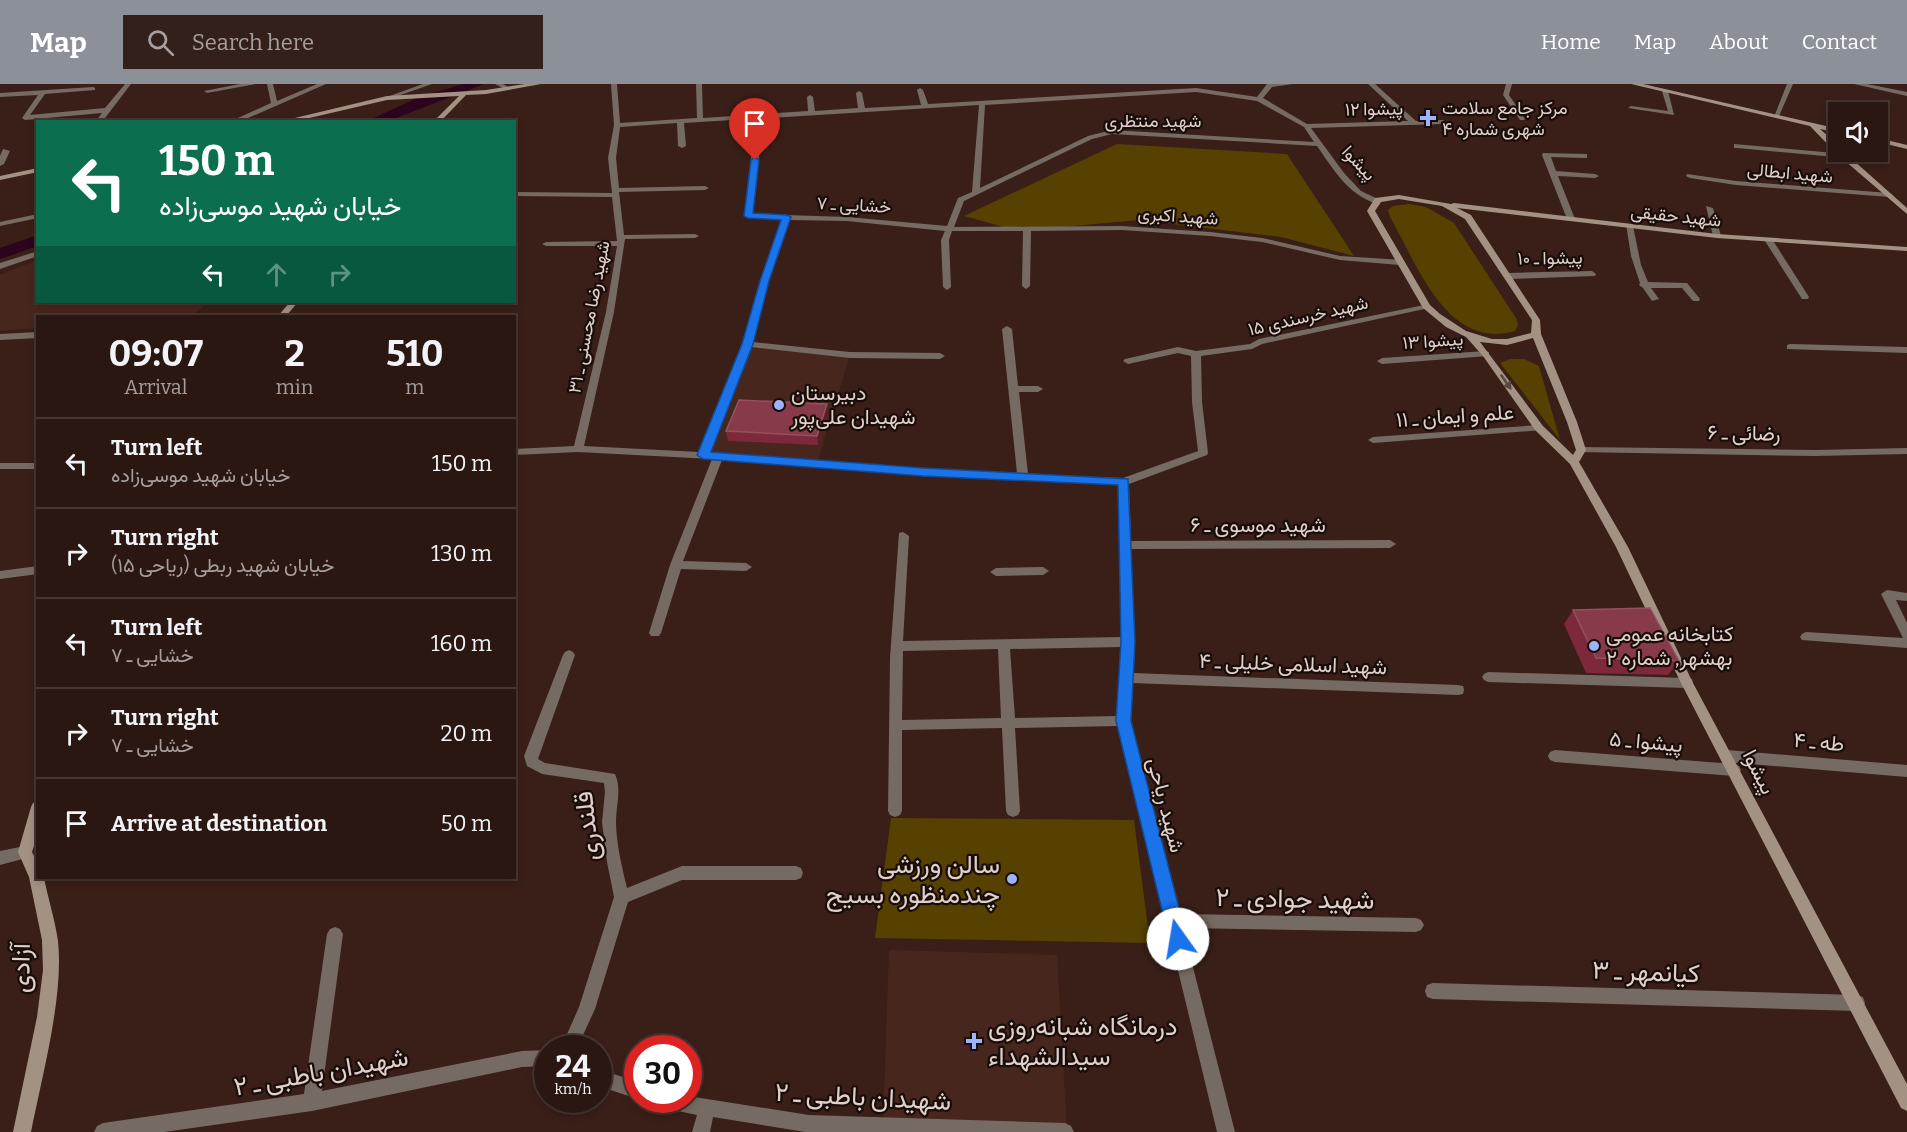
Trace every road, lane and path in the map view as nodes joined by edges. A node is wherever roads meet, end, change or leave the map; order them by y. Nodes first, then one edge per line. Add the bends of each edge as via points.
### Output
1 (129, 84) edge
2 (253, 84) edge
3 (270, 84) edge
4 (323, 84) edge
5 (429, 84) edge
6 (498, 84) edge
7 (535, 84) edge
8 (614, 84) edge
9 (699, 84) edge
10 (1290, 84) edge
11 (1371, 84) edge
12 (1509, 84) edge
13 (1634, 84) edge
14 (1790, 84) edge
15 (1857, 84) edge
16 (1194, 87) edge
17 (93, 89) dead end
18 (508, 89) junction
19 (920, 90) dead end
20 (207, 91) dead end
21 (1665, 91) junction
22 (859, 93) dead end
23 (42, 94) junction
24 (464, 94) junction
25 (1907, 94) edge
26 (0, 95) edge
27 (387, 98) junction
28 (810, 98) dead end
29 (1259, 99) junction
30 (982, 103) junction
31 (275, 104) junction
32 (925, 106) junction
33 (1631, 108) dead end
34 (107, 110) junction
35 (861, 110) junction
36 (812, 113) junction
37 (751, 117) junction
38 (1776, 117) junction
39 (700, 119) junction
40 (1522, 119) dead end
41 (100, 120) edge
42 (237, 120) edge
43 (290, 120) edge
44 (438, 120) edge
45 (680, 120) junction
46 (1414, 123) junction
47 (1443, 123) dead end
48 (617, 125) junction
49 (1306, 126) junction
50 (1812, 126) junction
51 (1828, 130) edge
52 (1828, 140) edge
53 (1888, 142) edge
54 (1319, 144) junction
55 (682, 146) dead end
56 (1737, 146) dead end
57 (1907, 147) edge
58 (6, 151) dead end
59 (1828, 152) edge
60 (1584, 156) dead end
61 (1852, 162) edge
62 (0, 164) edge
63 (36, 170) edge
64 (1553, 172) junction
65 (1690, 176) dead end
66 (1595, 177) dead end
67 (0, 178) edge
68 (705, 188) dead end
69 (615, 192) junction
70 (516, 194) edge
71 (976, 194) junction
72 (1888, 195) junction
73 (1377, 202) junction
74 (1444, 204) junction
75 (1709, 208) dead end
76 (1907, 212) edge
77 (36, 216) edge
78 (787, 217) junction
79 (1571, 219) junction
80 (0, 224) edge
81 (1629, 226) junction
82 (951, 229) junction
83 (1028, 229) junction
84 (695, 236) dead end
85 (1716, 236) junction
86 (622, 240) junction
87 (1769, 241) junction
88 (546, 244) dead end
89 (1907, 249) edge
90 (36, 254) edge
91 (1400, 262) junction
92 (0, 266) edge
93 (1592, 274) dead end
94 (1508, 276) junction
95 (1643, 285) junction
96 (1026, 286) dead end
97 (946, 287) dead end
98 (1806, 297) dead end
99 (1655, 299) dead end
100 (1696, 299) dead end
101 (293, 303) edge
102 (1426, 306) junction
103 (283, 315) edge
104 (1007, 329) dead end
105 (1536, 334) junction
106 (36, 335) edge
107 (1470, 336) junction
108 (0, 337) edge
109 (748, 344) junction
110 (1791, 347) dead end
111 (1907, 350) edge
112 (1196, 354) junction
113 (1486, 354) junction
114 (940, 356) dead end
115 (1128, 361) dead end
116 (1382, 361) dead end
117 (1012, 389) junction
118 (1038, 389) dead end
119 (1539, 428) junction
120 (1373, 440) dead end
121 (578, 449) junction
122 (1907, 451) edge
123 (516, 452) edge
124 (703, 455) junction
125 (718, 456) junction
126 (1577, 456) junction
127 (0, 466) edge
128 (36, 466) edge
129 (1023, 477) junction
130 (1124, 482) junction
131 (903, 536) dead end
132 (1390, 544) dead end
133 (1126, 545) junction
134 (676, 565) junction
135 (746, 567) dead end
136 (36, 570) edge
137 (1043, 571) dead end
138 (996, 572) dead end
139 (0, 575) edge
140 (1907, 597) edge
141 (655, 633) dead end
142 (1907, 635) edge
143 (1806, 637) dead end
144 (1128, 642) junction
145 (1907, 643) edge
146 (1004, 644) junction
147 (897, 646) junction
148 (569, 656) dead end
149 (1488, 677) dead end
150 (1126, 678) junction
151 (1687, 683) junction
152 (1458, 690) dead end
153 (1124, 721) junction
154 (1008, 724) junction
155 (896, 725) junction
156 (1555, 756) dead end
157 (1727, 756) junction
158 (1734, 770) junction
159 (1907, 771) edge
160 (896, 811) dead end
161 (1013, 811) dead end
162 (36, 814) edge
163 (25, 852) junction
164 (0, 858) edge
165 (796, 873) dead end
166 (36, 877) edge
167 (36, 879) edge
168 (622, 897) junction
169 (1173, 921) junction
170 (1416, 925) dead end
171 (336, 934) dead end
172 (1433, 991) dead end
173 (1857, 1004) junction
174 (575, 1035) edge
175 (534, 1059) edge
176 (312, 1102) junction
177 (1907, 1102) edge
178 (702, 1107) edge
179 (707, 1108) junction
180 (22, 1132) edge
181 (102, 1132) edge
182 (701, 1132) edge
183 (1065, 1132) edge
184 (1226, 1132) edge

1 - 34 street
2 - 20 street
3 - 31 street
4 - 31 street
5 - 27 street
6 - 18 street
7 - 18 street
8 - 48 street, شهید رضا محسنی ـ ۳۱
9 - 39 street
10 - 29 street via 1270,85
11 - 46 street
12 - 40 street via 1506,95
13 - 21 street
14 - 38 street
15 - 25 street
16 - 29 street
16 - 30 street
17 - 23 street
18 - 24 street
19 - 32 street
21 - 33 street via 1672,114
21 - 38 street
22 - 35 street
23 - 26 street
23 - 34 street via 25,118
24 - 27 street
24 - 44 street
27 - 43 street
28 - 36 street
29 - 49 street
30 - 32 street
30 - 71 street
31 - 42 street
32 - 35 street
34 - 41 street
35 - 36 street
36 - 37 street
37 - 39 street
37 - 78 street, خشایی ـ ۷ via 757,141 748,216
38 - 50 street
39 - 45 street
45 - 48 street
45 - 55 street
46 - 47 street, پیشوا ۱۲
46 - 49 street, پیشوا ۱۲
48 - 69 street, شهید رضا محسنی ـ ۳۱ via 612,158
49 - 54 street, پیشوا
50 - 51 street
50 - 52 street
53 - 57 street
54 - 71 street, شهید منتظری via 1112,132 1090,137
54 - 73 street, پیشوا via 1358,193
56 - 59 street
58 - 62 street
60 - 64 street via 1546,155
61 - 72 street
63 - 67 street
64 - 66 street
64 - 79 street
65 - 72 street, شهید ابطالی
68 - 69 street
69 - 70 street
69 - 86 street, شهید رضا محسنی ـ ۳۱
71 - 82 street, شهید منتظری via 961,200
72 - 76 street
73 - 74 street, شهید حقیقی via 1399,197
73 - 91 street via 1371,211
74 - 79 street, شهید حقیقی
74 - 94 street via 1468,217
75 - 85 street
77 - 80 street
78 - 82 street, خشایی ـ ۷
78 - 109 street
79 - 81 street, شهید حقیقی
81 - 85 street, شهید حقیقی
81 - 95 street
82 - 83 street, شهید اکبری
82 - 97 street, شهید منتظری via 945,240
83 - 91 street, شهید اکبری via 1122,228 1210,234 1262,240 1340,258
83 - 96 street
84 - 86 street
85 - 87 street, شهید حقیقی
86 - 88 street
86 - 121 street, شهید رضا محسنی ـ ۳۱ via 610,312
87 - 89 street, شهید حقیقی
87 - 98 street
90 - 92 street
91 - 102 street
93 - 94 street, پیشوا ـ ۱۰
94 - 105 street via 1536,320
95 - 99 street
95 - 100 street via 1684,285
101 - 103 street
102 - 107 street via 1438,319
102 - 112 street, شهید خرسندی ۱۵ via 1252,346
104 - 117 street
105 - 107 street via 1509,344
105 - 126 street via 1572,422
106 - 108 street
107 - 113 street
109 - 114 street via 850,355
109 - 124 street
110 - 111 street
112 - 115 street, شهید خرسندی ۱۵ via 1178,350
112 - 130 street via 1203,453
113 - 116 street, پیشوا ۱۳
113 -> 119 street
117 - 118 street
117 - 129 street
119 - 120 street, علم و ایمان ـ ۱۱
119 - 126 street
121 - 123 street
121 - 124 street
122 - 126 street, رضائی ـ ۶
124 - 125 street
125 - 129 street
125 - 134 street
126 - 151 street, پیشوا
127 - 128 street
129 - 130 street
130 - 133 street, شهید ریاحی
131 - 147 street
132 - 133 street, شهید موسوی ـ ۶
133 - 144 street, شهید ریاحی
134 - 135 street
134 - 141 street
136 - 139 street
137 - 138 street
140 - 142 street via 1887,594
143 - 145 street
144 - 146 street
144 - 150 street, شهید ریاحی
146 - 147 street
146 - 154 street
147 - 155 street
148 - 168 street, قلندری via 532,762 542,768 609,778 609,822
149 - 151 street
150 - 152 street, شهید اسلامی خلیلی ـ ۴
150 - 153 street, شهید ریاحی
151 - 157 street, پیشوا
153 - 154 street
153 - 169 street, شهید ریاحی
154 - 155 street
154 - 161 street
155 - 160 street
156 - 158 street, پیشوا ـ ۵
157 - 158 street, پیشوا
157 - 159 street, طه ـ ۴
158 - 173 street, پیشوا
162 - 163 street
163 - 164 street
163 - 166 street, آزادی
165 - 168 street via 682,873
167 - 180 street, آزادی via 50,940 51,970
168 - 174 street
169 - 170 street, شهید جوادی ـ ۲
169 - 184 street, شهید ریاحی
171 - 176 street
172 - 173 street, کیانمهر ـ ۳
173 - 177 street, پیشوا
175 - 176 street, شهیدان باطبی ـ ۲
176 - 181 street, شهیدان باطبی ـ ۲
178 - 179 street, شهیدان باطبی ـ ۲
179 - 182 street
179 - 183 street, شهیدان باطبی ـ ۲ via 809,1124

